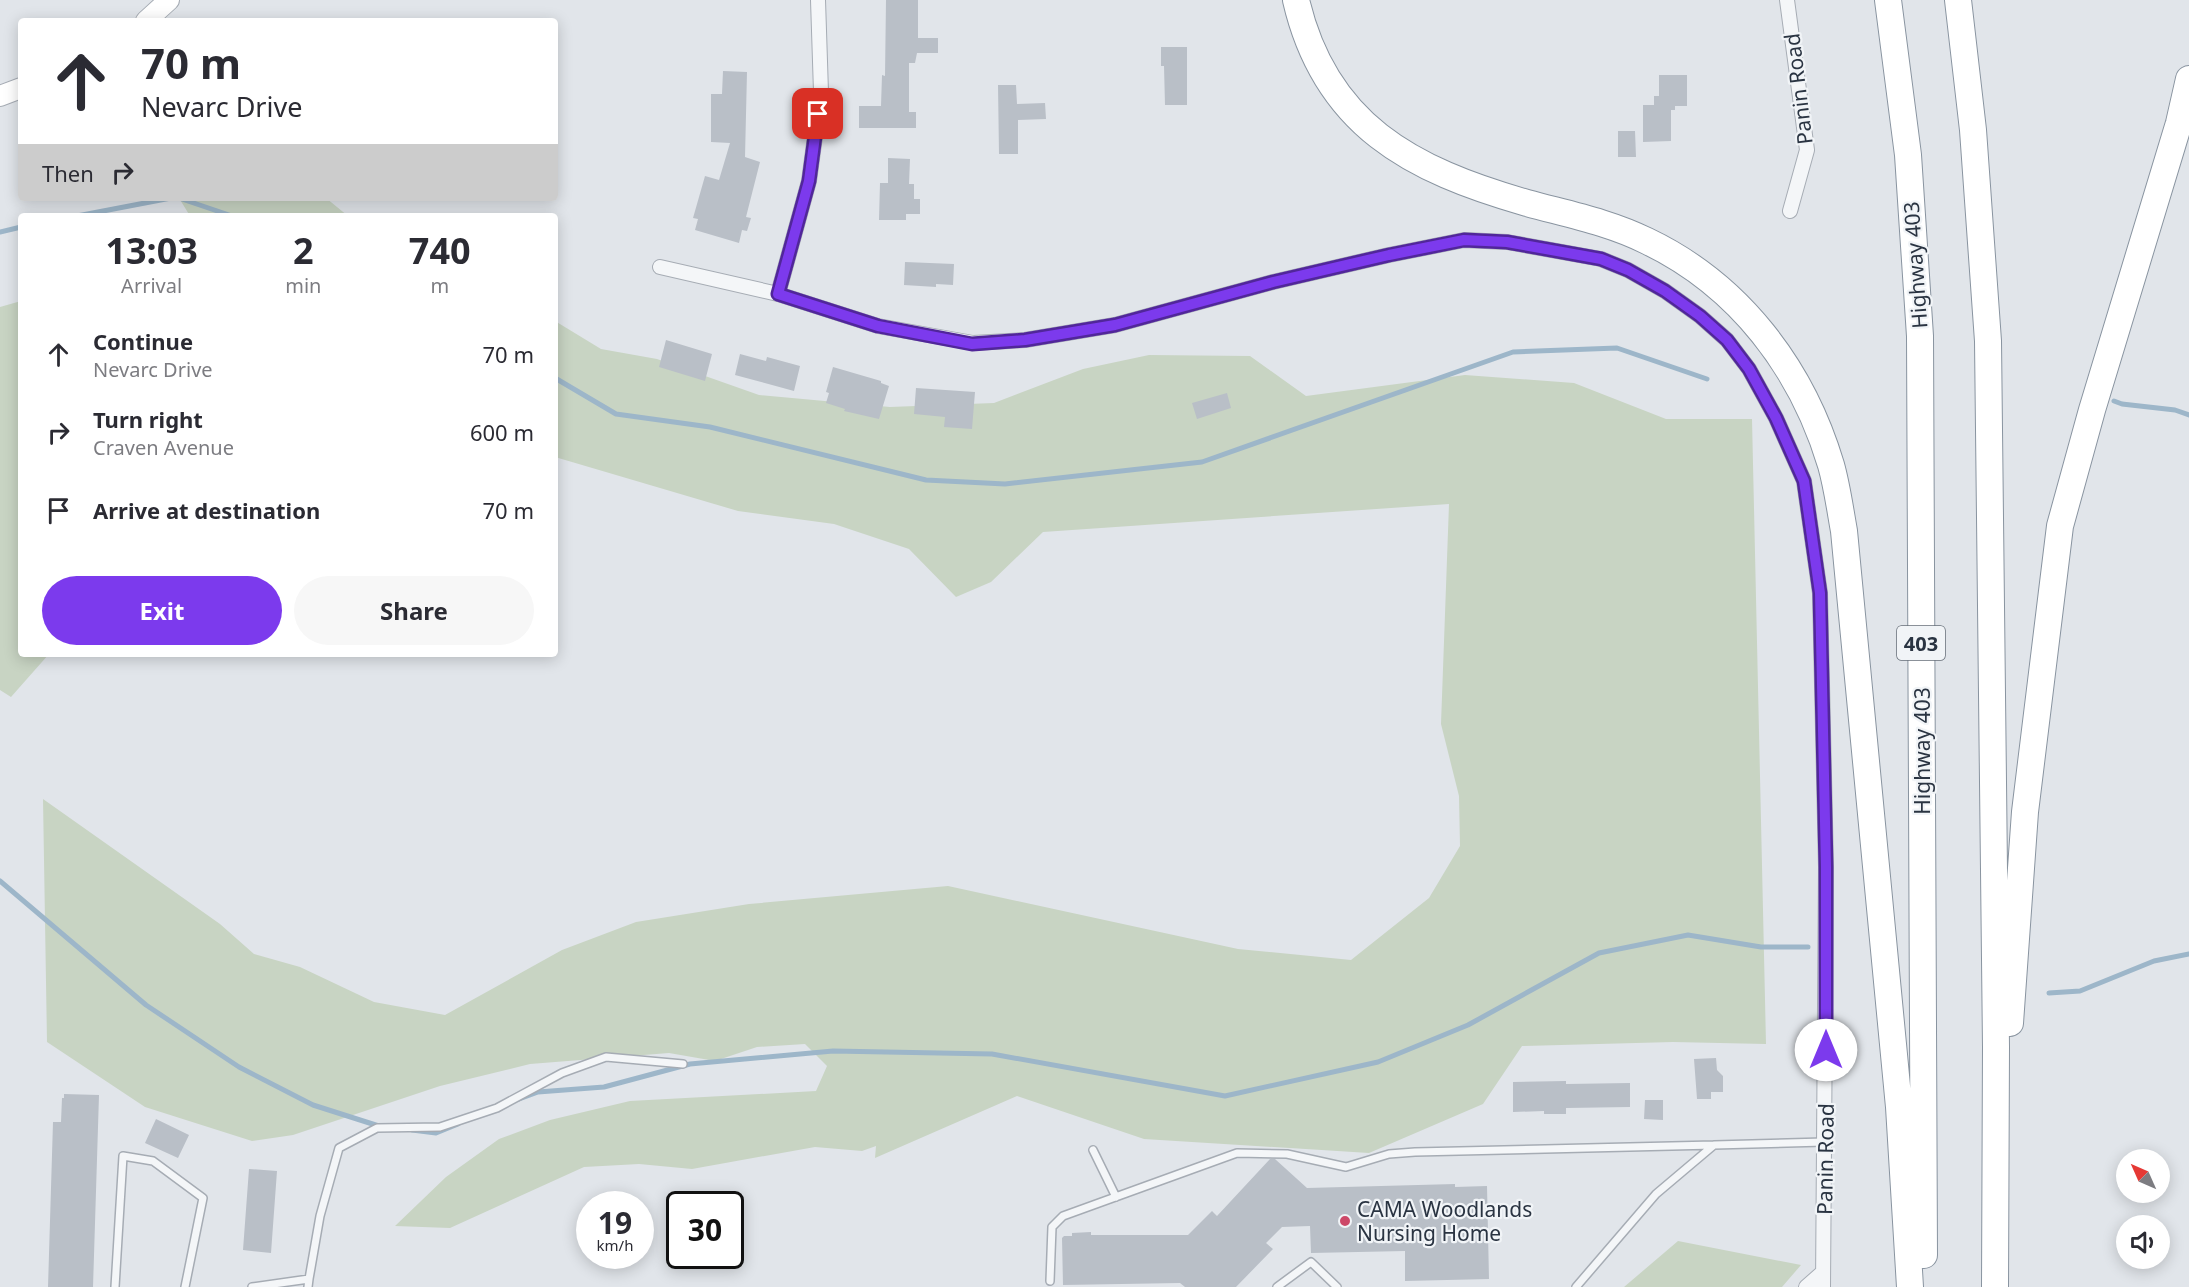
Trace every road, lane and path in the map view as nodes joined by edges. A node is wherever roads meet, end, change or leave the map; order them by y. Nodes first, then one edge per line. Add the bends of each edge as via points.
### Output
1 (169, 0) edge
2 (818, 0) edge
3 (1296, 0) edge
4 (1786, 0) edge
5 (1888, 0) edge
6 (1958, 0) edge
7 (149, 18) edge
8 (2189, 79) edge
9 (18, 89) edge
10 (0, 96) edge
11 (1790, 211) dead end
12 (660, 267) dead end
13 (778, 294) junction
14 (683, 1064) dead end
15 (1825, 1142) junction
16 (1714, 1145) junction
17 (1093, 1150) dead end
18 (1116, 1197) junction
19 (1995, 1248) junction
20 (1823, 1272) junction
21 (1050, 1281) dead end
22 (308, 1283) edge
23 (115, 1287) edge
24 (185, 1287) edge
25 (252, 1287) edge
26 (1277, 1287) edge
27 (1336, 1287) edge
28 (1576, 1287) edge
29 (1806, 1287) edge
30 (1823, 1287) edge
31 (1910, 1287) edge
32 (1924, 1287) edge
33 (1995, 1287) edge

1 - 7 main road
2 - 13 street via 821,92 814,148 809,181
3 - 31 highway via 1312,51 1330,83 1343,103 1371,130 1439,172 1476,187 1591,220 1674,255 1741,307 1780,355 1812,411 1832,467 1844,531 1899,1107
4 - 11 street, Panin Road via 1807,150
5 - 32 highway, Highway 403 / 403 via 1908,155 1920,336
6 - 19 highway via 1973,130 1988,341
8 - 19 highway via 2060,526 2025,812
9 - 10 main road
12 - 13 street, Panin Road
13 - 15 street, Panin Road via 878,326 972,344 1025,340 1115,325 1273,282 1464,240 1507,242 1601,259 1665,291 1700,316 1727,340 1749,369 1804,481 1820,593 1826,867
14 - 22 lane via 606,1057 562,1073 496,1108 440,1128 377,1128 339,1148 320,1216
15 - 16 lane
15 - 20 street, Panin Road
16 - 18 lane via 1415,1152 1389,1154 1346,1167 1287,1154 1238,1153
16 - 28 lane via 1656,1194
17 - 18 lane
18 - 21 lane via 1063,1216 1052,1227
19 - 33 highway
20 - 29 street
20 - 30 street, Panin Road
22 - 25 lane
23 - 24 lane via 123,1156 153,1161 203,1197
26 - 27 lane via 1311,1262

